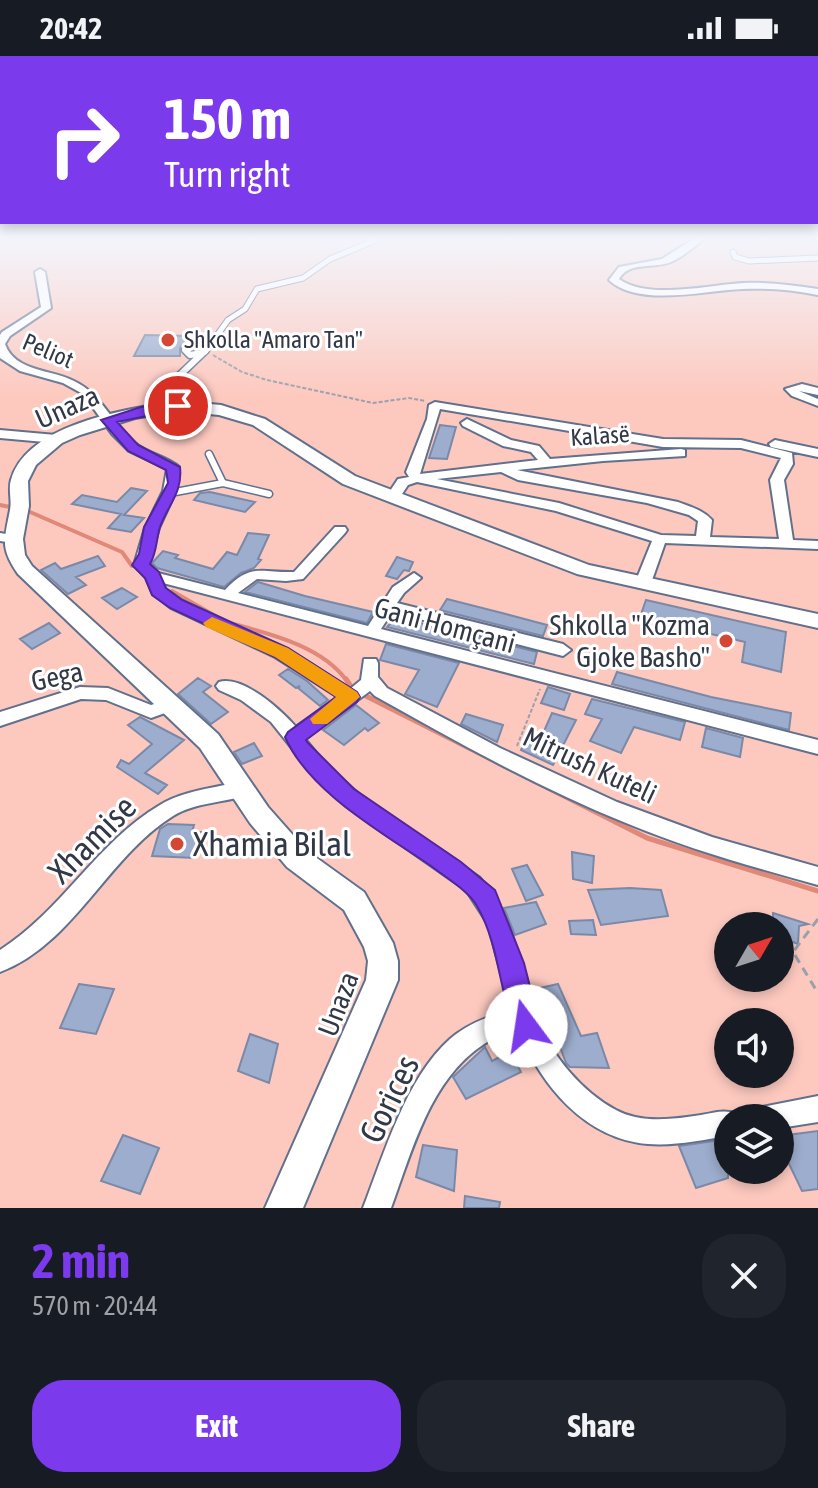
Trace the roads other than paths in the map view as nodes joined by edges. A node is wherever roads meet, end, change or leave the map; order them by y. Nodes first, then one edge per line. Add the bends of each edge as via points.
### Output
1 (43, 290) edge
2 (257, 290) edge
3 (639, 290) edge
4 (675, 290) edge
5 (791, 290) edge
6 (818, 292) edge
7 (185, 350) dead end
8 (204, 353) junction
9 (818, 392) edge
10 (818, 403) edge
11 (154, 408) junction
12 (108, 420) junction
13 (467, 423) dead end
14 (0, 434) edge
15 (56, 439) junction
16 (741, 444) junction
17 (818, 453) edge
18 (209, 454) dead end
19 (547, 463) junction
20 (503, 468) junction
21 (416, 478) junction
22 (223, 483) junction
23 (565, 486) junction
24 (170, 493) junction
25 (269, 494) dead end
26 (393, 497) junction
27 (559, 507) junction
28 (340, 530) dead end
29 (660, 539) junction
30 (4, 540) edge
31 (702, 542) junction
32 (787, 544) junction
33 (818, 545) edge
34 (153, 576) junction
35 (414, 578) dead end
36 (643, 583) junction
37 (228, 595) junction
38 (388, 606) junction
39 (818, 621) edge
40 (371, 633) junction
41 (563, 650) dead end
42 (225, 686) dead end
43 (350, 697) junction
44 (170, 705) junction
45 (0, 719) edge
46 (295, 737) junction
47 (818, 747) edge
48 (243, 789) junction
49 (818, 876) edge
50 (0, 962) edge
51 (524, 1018) junction
52 (818, 1109) edge
53 (794, 1113) edge
54 (714, 1125) edge
55 (284, 1208) edge
56 (377, 1208) edge

1 - 12 street, Peliot via 46,308 6,334 0,344 4,356 87,392
2 - 8 lane
3 - 4 street
5 - 6 street
7 - 8 lane via 190,355
8 - 11 lane via 160,394
9 - 10 street via 798,386 791,391
11 - 12 main road, Unaza
11 - 26 main road, Unaza via 221,410 259,422 338,475
12 - 15 main road, Unaza
12 - 24 street, Peliot via 133,448 173,467
13 - 19 street via 507,443 535,449
14 - 15 street
15 - 30 main road, Unaza via 22,473 19,522
16 - 17 street, Kalasë
16 - 19 street, Kalasë
16 - 21 street via 663,443 435,405 412,472
16 - 32 street via 789,459 777,480
18 - 22 lane
19 - 20 street, Kalasë
20 - 21 street, Kalasë
20 - 23 street
21 - 26 street via 398,485
21 - 27 street
22 - 24 lane
22 - 25 lane
23 - 27 street
23 - 31 street via 636,495 693,511 705,520
24 - 34 street via 141,565
26 - 36 main road, Unaza via 584,570
27 - 29 street
28 - 37 street via 298,576 256,573 243,578
29 - 31 street
29 - 36 street
30 - 44 main road, Unaza via 25,570
31 - 32 street
32 - 33 street
34 - 37 street, Gani Homçani
34 - 43 street via 158,591 176,604 281,653
35 - 38 street
36 - 39 main road, Unaza
37 - 40 street, Gani Homçani
38 - 40 street
38 - 41 street
40 - 47 street, Gani Homçani
42 - 46 street via 269,706
43 - 46 street
43 - 49 street, Mitrush Kuteli via 371,673 381,692 609,808
44 - 45 street, Gega via 151,712 108,694 80,693
44 - 48 main road, Unaza via 209,741
46 - 51 street via 306,756 346,795 486,898 511,963
48 - 50 street, Xhamise via 166,810 47,929
48 - 55 main road, Unaza via 297,859 354,901 383,961 382,980
51 - 54 street via 552,1068 600,1114 625,1127 654,1131
51 - 56 street, Gorices via 477,1034 444,1062 410,1126
52 - 53 street

